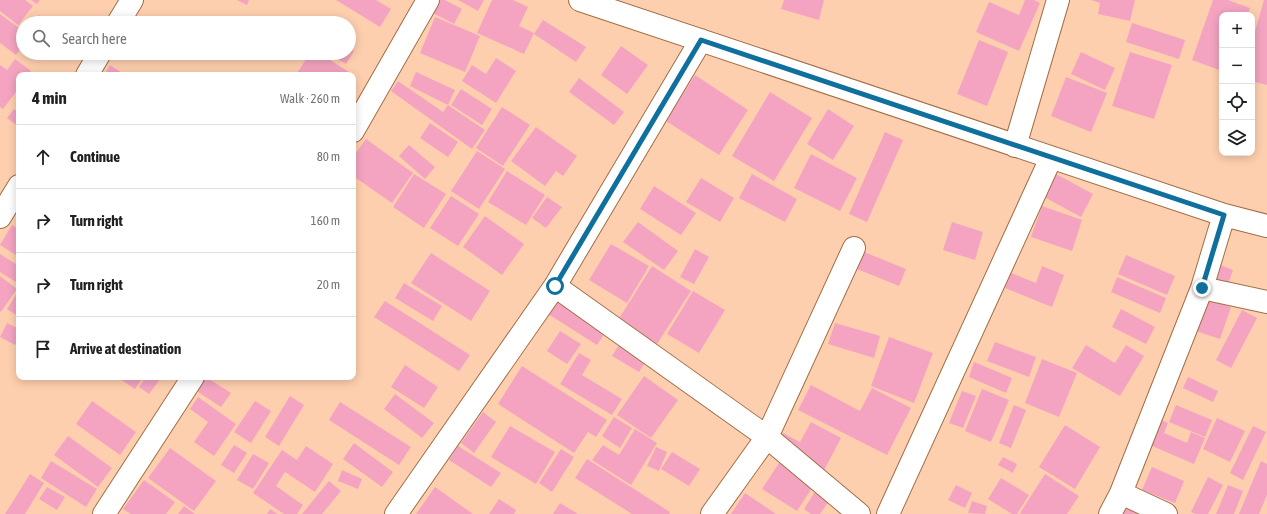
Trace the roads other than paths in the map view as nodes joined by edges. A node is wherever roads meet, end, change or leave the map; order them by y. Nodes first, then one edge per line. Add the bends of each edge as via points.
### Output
1 (132, 0) edge
2 (428, 0) edge
3 (580, 0) edge
4 (1058, 0) edge
5 (122, 16) edge
6 (701, 40) junction
7 (96, 60) edge
8 (89, 72) edge
9 (356, 126) edge
10 (1015, 146) junction
11 (1051, 158) junction
12 (16, 191) edge
13 (1224, 215) junction
14 (0, 217) edge
15 (1267, 226) edge
16 (854, 248) dead end
17 (555, 286) junction
18 (1202, 288) junction
19 (1267, 302) edge
20 (191, 380) edge
21 (767, 437) junction
22 (1122, 493) junction
23 (104, 514) edge
24 (396, 514) edge
25 (712, 514) edge
26 (859, 514) edge
27 (888, 514) edge
28 (1110, 514) edge
29 (1166, 514) edge

1 - 5 street
2 - 9 street
3 - 6 street
4 - 10 street
6 - 10 street
6 - 17 street
7 - 8 street
10 - 11 street
11 - 13 street
11 - 27 street
12 - 14 street
13 - 15 street
13 - 18 street
16 - 21 street
17 - 21 street
17 - 24 street
18 - 19 street
18 - 22 street
20 - 23 street
21 - 25 street
21 - 26 street
22 - 28 street
22 - 29 street

